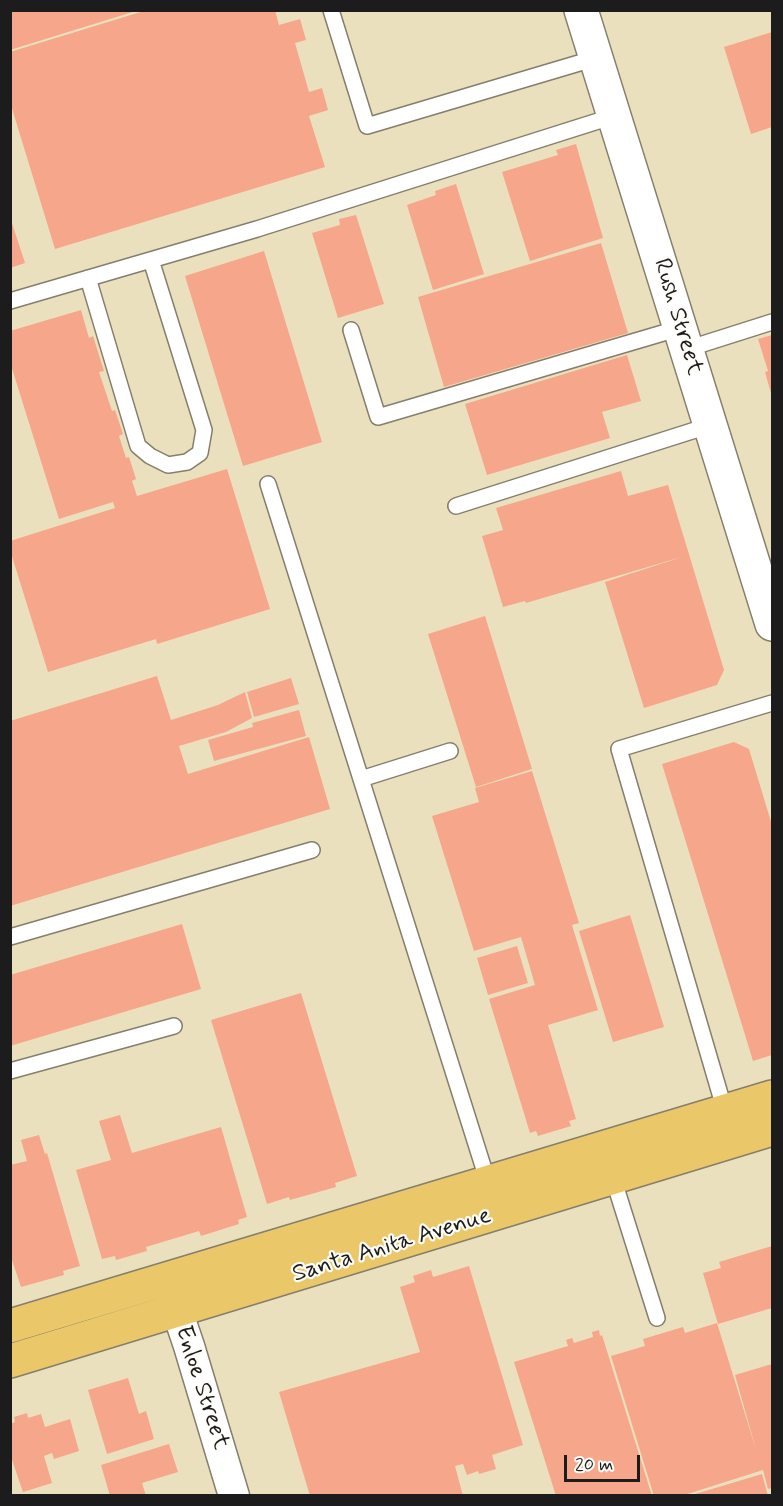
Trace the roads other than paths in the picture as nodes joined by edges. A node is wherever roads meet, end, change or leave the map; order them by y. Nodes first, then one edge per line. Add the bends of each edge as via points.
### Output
1 (331, 10) edge
2 (581, 10) edge
3 (596, 58) junction
4 (614, 116) junction
5 (151, 260) junction
6 (88, 278) junction
7 (10, 301) edge
8 (772, 321) edge
9 (351, 330) dead end
10 (683, 339) junction
11 (711, 425) junction
12 (268, 484) dead end
13 (456, 506) dead end
14 (772, 624) edge
15 (772, 704) edge
16 (450, 751) dead end
17 (361, 779) junction
18 (312, 850) dead end
19 (10, 937) edge
20 (174, 1026) dead end
21 (10, 1071) edge
22 (772, 1097) edge
23 (725, 1111) junction
24 (772, 1129) edge
25 (613, 1178) junction
26 (488, 1182) junction
27 (167, 1280) junction
28 (176, 1312) junction
29 (657, 1318) dead end
30 (10, 1326) edge
31 (10, 1361) edge
32 (234, 1496) edge

1 - 3 lane via 367,126
2 - 3 street, Rush Street
3 - 4 street, Rush Street
4 - 5 lane
4 - 10 street, Rush Street
5 - 6 lane
5 - 6 lane via 204,430 200,453 187,462 168,465 138,446
6 - 7 lane
8 - 10 lane
9 - 10 lane via 378,417
10 - 11 street, Rush Street
11 - 13 lane
11 - 14 street, Rush Street via 758,561
12 - 17 lane
15 - 23 lane via 619,749
16 - 17 lane
17 - 26 lane
18 - 19 lane
20 - 21 lane
22 - 23 main road, Santa Anita Avenue
23 - 26 main road, Santa Anita Avenue
24 - 25 main road, Santa Anita Avenue
25 - 28 main road, Santa Anita Avenue
25 - 29 lane
26 - 27 main road, Santa Anita Avenue
27 - 28 street, Enloe Street
27 - 30 main road, Santa Anita Avenue
28 - 31 main road, Santa Anita Avenue
28 - 32 street, Enloe Street

